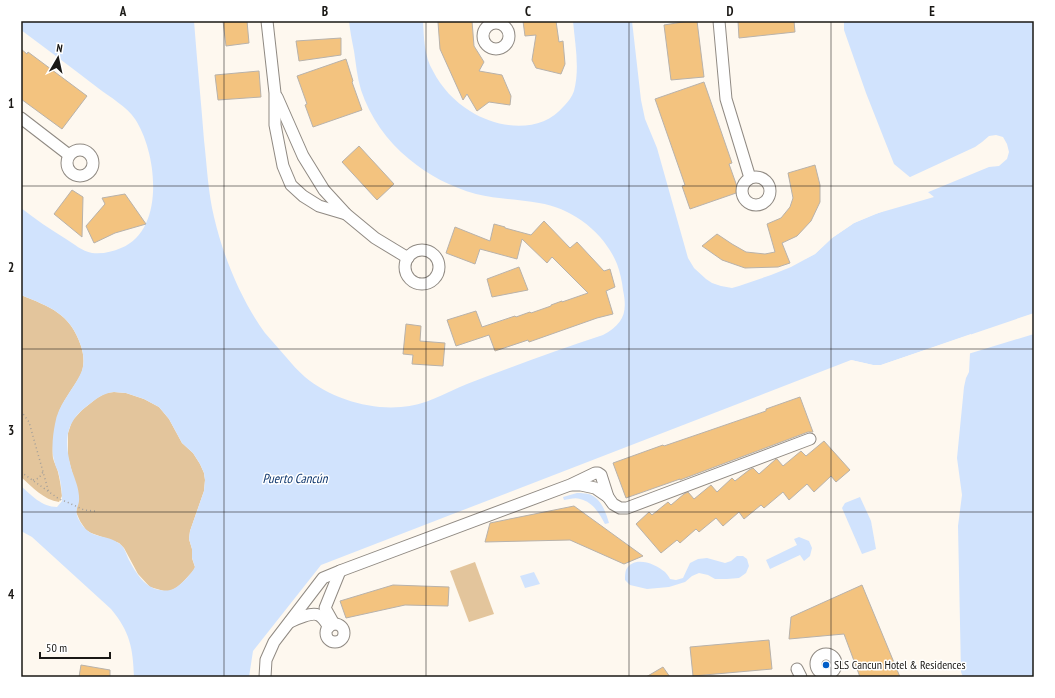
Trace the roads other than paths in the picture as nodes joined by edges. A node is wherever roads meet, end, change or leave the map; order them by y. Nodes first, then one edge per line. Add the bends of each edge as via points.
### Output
1 (266, 21) edge
2 (718, 21) edge
3 (275, 93) junction
4 (21, 118) edge
5 (70, 155) dead end
6 (750, 178) dead end
7 (346, 214) junction
8 (408, 258) dead end
9 (810, 439) dead end
10 (340, 571) junction
11 (289, 622) junction
12 (265, 677) edge

1 - 3 street
2 - 6 street via 726,99
3 - 7 street via 303,156 324,190
3 - 7 street via 275,125 279,150 291,185 319,206
4 - 5 street
7 - 8 street via 375,238
9 - 10 street via 627,508 613,504 599,484 570,485
10 - 11 street via 323,578
10 - 11 street via 326,608 331,626 323,618 313,614
11 - 12 street via 274,642 266,660

